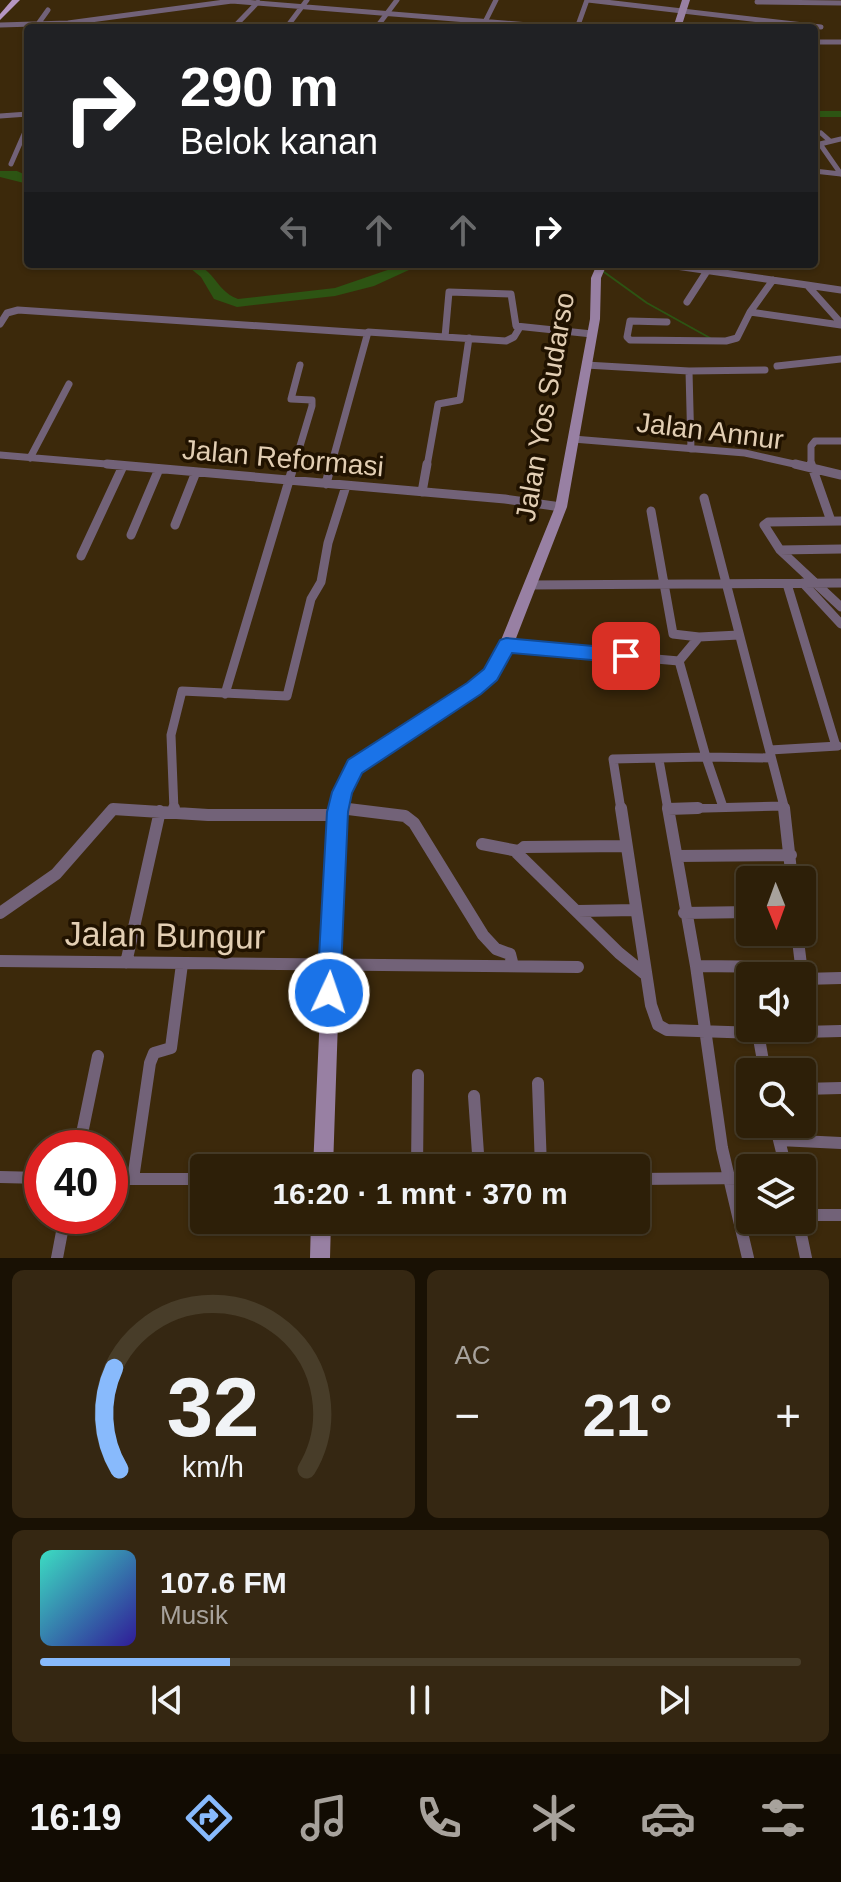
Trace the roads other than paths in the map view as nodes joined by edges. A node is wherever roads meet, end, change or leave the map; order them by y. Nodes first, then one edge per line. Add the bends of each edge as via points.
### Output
1 (16, 0) edge
2 (307, 0) edge
3 (397, 0) edge
4 (496, 0) edge
5 (588, 0) edge
6 (686, 0) edge
7 (813, 1) edge
8 (258, 2) edge
9 (757, 2) dead end
10 (782, 2) edge
11 (841, 3) edge
12 (302, 6) junction
13 (48, 10) dead end
14 (682, 11) junction
15 (386, 13) junction
16 (0, 18) edge
17 (486, 21) junction
18 (41, 24) edge
19 (49, 24) edge
20 (237, 24) edge
21 (289, 24) edge
22 (379, 24) edge
23 (484, 24) edge
24 (520, 24) edge
25 (579, 24) edge
26 (678, 24) edge
27 (778, 24) edge
28 (785, 24) edge
29 (0, 25) edge
30 (24, 25) edge
31 (818, 27) edge
32 (821, 27) dead end
33 (818, 42) edge
34 (841, 42) edge
35 (24, 114) edge
36 (0, 116) edge
37 (821, 133) dead end
38 (24, 134) edge
39 (841, 139) edge
40 (830, 141) junction
41 (11, 164) dead end
42 (818, 171) edge
43 (841, 174) edge
44 (600, 268) edge
45 (688, 268) edge
46 (707, 271) junction
47 (773, 280) junction
48 (807, 285) junction
49 (841, 290) edge
50 (687, 302) dead end
51 (750, 312) junction
52 (667, 322) dead end
53 (0, 324) edge
54 (841, 324) edge
55 (520, 327) junction
56 (366, 333) junction
57 (592, 334) junction
58 (445, 337) junction
59 (469, 338) junction
60 (841, 359) edge
61 (300, 365) dead end
62 (586, 365) junction
63 (777, 366) dead end
64 (765, 370) dead end
65 (689, 371) junction
66 (69, 384) dead end
67 (573, 439) junction
68 (841, 441) edge
69 (691, 449) junction
70 (0, 455) edge
71 (30, 458) junction
72 (123, 466) junction
73 (811, 466) junction
74 (159, 469) junction
75 (196, 472) junction
76 (841, 475) edge
77 (289, 479) junction
78 (326, 484) junction
79 (346, 486) junction
80 (422, 492) junction
81 (704, 498) dead end
82 (561, 507) junction
83 (651, 511) dead end
84 (836, 521) edge
85 (175, 525) dead end
86 (131, 535) dead end
87 (841, 549) edge
88 (780, 550) junction
89 (81, 556) dead end
90 (662, 582) junction
91 (803, 583) junction
92 (817, 583) junction
93 (841, 583) edge
94 (787, 584) junction
95 (531, 585) junction
96 (725, 585) junction
97 (841, 607) edge
98 (841, 624) edge
99 (739, 635) junction
100 (699, 637) junction
101 (506, 646) junction
102 (679, 661) junction
103 (225, 694) junction
104 (838, 746) edge
105 (770, 754) junction
106 (706, 757) junction
107 (659, 760) junction
108 (783, 806) junction
109 (723, 807) junction
110 (668, 809) junction
111 (160, 811) junction
112 (174, 812) junction
113 (337, 812) junction
114 (482, 844) dead end
115 (625, 846) junction
116 (518, 851) junction
117 (791, 855) junction
118 (677, 856) junction
119 (791, 866) edge
120 (636, 910) junction
121 (578, 911) junction
122 (736, 912) edge
123 (0, 913) edge
124 (684, 913) junction
125 (512, 960) junction
126 (0, 961) edge
127 (126, 963) junction
128 (182, 964) junction
129 (330, 965) junction
130 (696, 966) junction
131 (578, 967) dead end
132 (736, 969) edge
133 (645, 974) junction
134 (816, 975) edge
135 (841, 978) edge
136 (816, 1031) edge
137 (841, 1031) edge
138 (705, 1032) junction
139 (736, 1033) edge
140 (98, 1056) dead end
141 (418, 1075) dead end
142 (538, 1083) dead end
143 (841, 1088) edge
144 (816, 1089) edge
145 (474, 1096) dead end
146 (83, 1130) edge
147 (779, 1140) joint
148 (841, 1143) edge
149 (323, 1154) edge
150 (417, 1154) edge
151 (478, 1154) edge
152 (541, 1154) edge
153 (782, 1154) edge
154 (0, 1177) edge
155 (24, 1178) edge
156 (128, 1179) edge
157 (133, 1179) junction
158 (190, 1179) edge
159 (650, 1179) edge
160 (730, 1179) junction
161 (736, 1179) edge
162 (816, 1215) edge
163 (841, 1215) edge
164 (62, 1234) edge
165 (321, 1234) edge
166 (801, 1234) edge
167 (57, 1258) edge
168 (320, 1258) edge
169 (748, 1258) edge
170 (806, 1258) edge

1 - 16 main road
2 - 12 street
3 - 15 street
4 - 17 street
5 - 14 street
5 - 25 street
6 - 14 street
7 - 10 street
7 - 11 street
8 - 12 street
8 - 19 street via 224,1
8 - 20 street
9 - 10 street
10 - 28 street
12 - 15 street
12 - 21 street
13 - 18 street
14 - 26 street
14 - 27 street
15 - 17 street
15 - 22 street
17 - 23 street
17 - 24 street
29 - 30 street
31 - 32 street
33 - 34 street
35 - 36 street
37 - 40 street
38 - 41 street
39 - 40 street
40 - 43 street via 820,147
42 - 43 street
44 - 57 street, Jalan Yos Sudarso
45 - 46 street
46 - 47 street
46 - 50 street
47 - 48 street
47 - 51 street
48 - 49 street
48 - 54 street
51 - 52 street via 732,340 627,337 630,321
51 - 54 street
53 - 56 street via 7,313 18,310
55 - 57 street
55 - 58 street via 515,324 513,295 449,292
55 - 59 street via 506,341
56 - 58 street
56 - 78 street
57 - 62 street, Jalan Yos Sudarso
58 - 59 street
59 - 80 street via 460,400 438,404
60 - 63 street
61 - 77 street via 291,399 313,403
62 - 65 street
62 - 67 street, Jalan Yos Sudarso
64 - 65 street
65 - 69 street
66 - 71 street
67 - 69 street, Jalan Annur
67 - 82 street, Jalan Yos Sudarso
68 - 73 street via 812,443
69 - 73 street, Jalan Annur via 765,455
70 - 71 street, Jalan Reformasi
71 - 72 street, Jalan Reformasi
72 - 74 street, Jalan Reformasi
72 - 89 street
73 - 76 street, Jalan Annur
73 - 84 street
74 - 75 street, Jalan Reformasi
74 - 86 street
75 - 77 street, Jalan Reformasi
75 - 85 street
77 - 78 street, Jalan Reformasi
77 - 103 street
78 - 79 street, Jalan Reformasi
79 - 80 street, Jalan Reformasi
79 - 103 street via 287,696
80 - 82 street, Jalan Reformasi
81 - 96 street
82 - 95 street, Jalan Yos Sudarso
83 - 90 street
84 - 88 street via 764,523
87 - 88 street
88 - 92 street
90 - 95 street
90 - 96 street
90 - 100 street via 673,634
91 - 92 street
91 - 94 street
91 - 98 street
92 - 93 street
92 - 97 street
94 - 96 street
94 - 104 street
95 - 101 street, Jalan Yos Sudarso
96 - 99 street
99 - 100 street
99 - 105 street
100 - 102 street
101 - 102 street
101 - 113 street, Jalan Yos Sudarso via 490,675 474,688 355,767
102 - 106 street
103 - 112 street via 182,691 171,735
104 - 105 street
105 - 106 street
105 - 108 street
106 - 107 street
106 - 109 street
107 - 110 street
107 - 115 street via 613,759
108 - 109 street
108 - 117 street
109 - 110 street
110 - 118 street
111 - 112 street
111 - 123 street via 113,809 56,874
111 - 127 street
112 - 113 street
113 - 125 street via 399,814 414,823 483,935
113 - 129 street, Jalan Yos Sudarso
114 - 116 street
115 - 116 street
115 - 120 street
116 - 121 street
117 - 118 street
117 - 119 street
118 - 124 street
120 - 121 street
120 - 133 street
121 - 133 street
122 - 124 street
124 - 130 street
125 - 129 street, Jalan Bungur
125 - 131 street, Jalan Bungur
126 - 127 street, Jalan Bungur
127 - 128 street, Jalan Bungur
128 - 129 street, Jalan Bungur
128 - 157 street via 171,1048 154,1053 150,1063
129 - 149 street, Jalan Yos Sudarso
130 - 132 street
130 - 138 street
133 - 138 street via 658,1025
134 - 135 street
136 - 137 street
138 - 139 street
138 - 160 street
140 - 146 street
141 - 150 street
142 - 152 street
143 - 144 street
145 - 151 street
147 - 148 street
147 - 153 street
154 - 155 street
156 - 157 street
157 - 158 street
159 - 160 street
160 - 161 street
160 - 169 street
162 - 163 street
164 - 167 street
165 - 168 street
166 - 170 street

